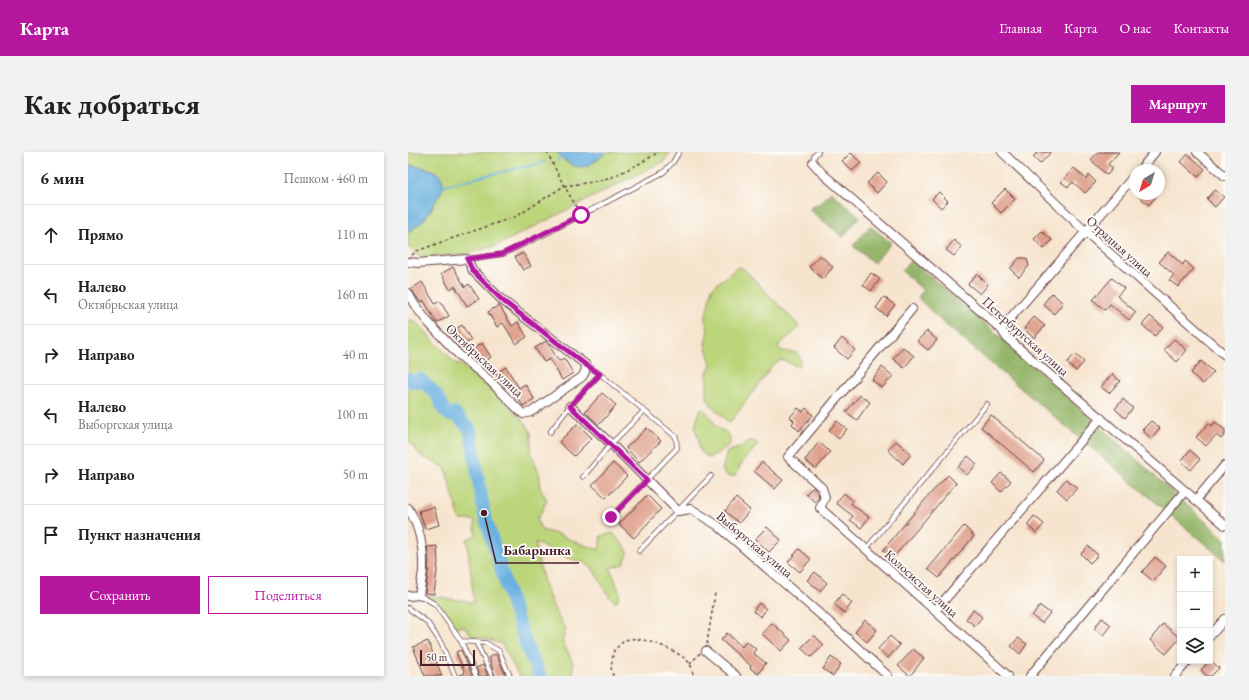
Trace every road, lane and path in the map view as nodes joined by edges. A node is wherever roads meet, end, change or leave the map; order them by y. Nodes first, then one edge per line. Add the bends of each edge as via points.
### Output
1 (547, 152) edge
2 (659, 152) edge
3 (679, 152) edge
4 (818, 152) edge
5 (1002, 152) edge
6 (1155, 152) edge
7 (1197, 152) edge
8 (814, 163) joint
9 (1145, 164) edge
10 (1225, 176) edge
11 (1129, 182) edge
12 (564, 186) junction
13 (581, 215) junction
14 (1086, 232) junction
15 (467, 259) junction
16 (409, 260) edge
17 (408, 293) edge
18 (912, 309) dead end
19 (1000, 329) junction
20 (1225, 354) edge
21 (586, 365) junction
22 (600, 374) junction
23 (987, 404) dead end
24 (570, 406) junction
25 (644, 411) junction
26 (1101, 418) junction
27 (550, 432) dead end
28 (611, 444) junction
29 (1225, 465) edge
30 (583, 476) dead end
31 (711, 476) dead end
32 (647, 480) junction
33 (1185, 491) junction
34 (1196, 500) junction
35 (408, 508) edge
36 (678, 511) junction
37 (611, 517) dead end
38 (1225, 525) edge
39 (866, 549) junction
40 (639, 551) dead end
41 (715, 593) dead end
42 (408, 596) edge
43 (419, 596) junction
44 (408, 608) edge
45 (935, 611) junction
46 (1225, 619) edge
47 (1213, 633) edge
48 (461, 641) junction
49 (476, 642) junction
50 (706, 651) junction
51 (690, 664) junction
52 (1185, 664) edge
53 (455, 676) edge
54 (476, 676) edge
55 (492, 676) edge
56 (510, 676) edge
57 (612, 676) edge
58 (694, 676) edge
59 (736, 676) edge
60 (888, 676) edge
61 (1008, 676) edge
62 (1030, 676) edge
63 (1175, 676) edge

1 - 12 path
2 - 12 path via 612,177
3 - 13 lane via 664,172
4 - 8 lane via 814,156
5 - 14 street, Отрадная улица
6 - 9 street
7 - 10 street
8 - 19 street, Петербургская улица via 823,174
11 - 14 street
12 - 13 path
12 - 16 path via 517,216 424,248
13 - 15 lane via 502,254
14 - 19 street
14 - 20 street, Отрадная улица
15 - 16 street via 418,263
15 - 21 street via 473,271 502,300
17 - 21 street, Октябрьская улица via 427,321 459,355 523,414 530,412 582,377
18 - 39 street, Колосистая улица via 788,457 822,488 825,497 820,508
19 - 26 street, Петербургская улица via 1007,338
21 - 22 lane
22 - 24 lane
22 - 25 lane
23 - 39 lane
24 - 27 lane
24 - 28 street
25 - 28 lane
25 - 32 lane via 676,438 678,448
26 - 33 street, Петербургская улица
26 - 45 street
28 - 30 lane
28 - 32 street
29 - 34 street
31 - 36 lane
32 - 36 street
32 - 37 lane
33 - 34 street, Петербургская улица
33 - 62 street
34 - 38 street, Петербургская улица
35 - 43 street via 421,540 423,568
36 - 40 lane
36 - 60 street, Выборгская улица via 691,509 716,525
39 - 45 street, Колосистая улица
41 - 50 path
42 - 43 street
43 - 48 lane via 435,604
44 - 53 lane via 427,622 441,643
45 - 61 street, Колосистая улица
46 - 47 street
48 - 49 lane
48 - 54 lane
49 - 55 lane
49 - 56 lane via 486,643 499,651
50 - 51 path via 698,654
50 - 59 street
51 - 57 path via 684,658 655,643 638,639 627,640 614,650
51 - 58 path
52 - 63 street

